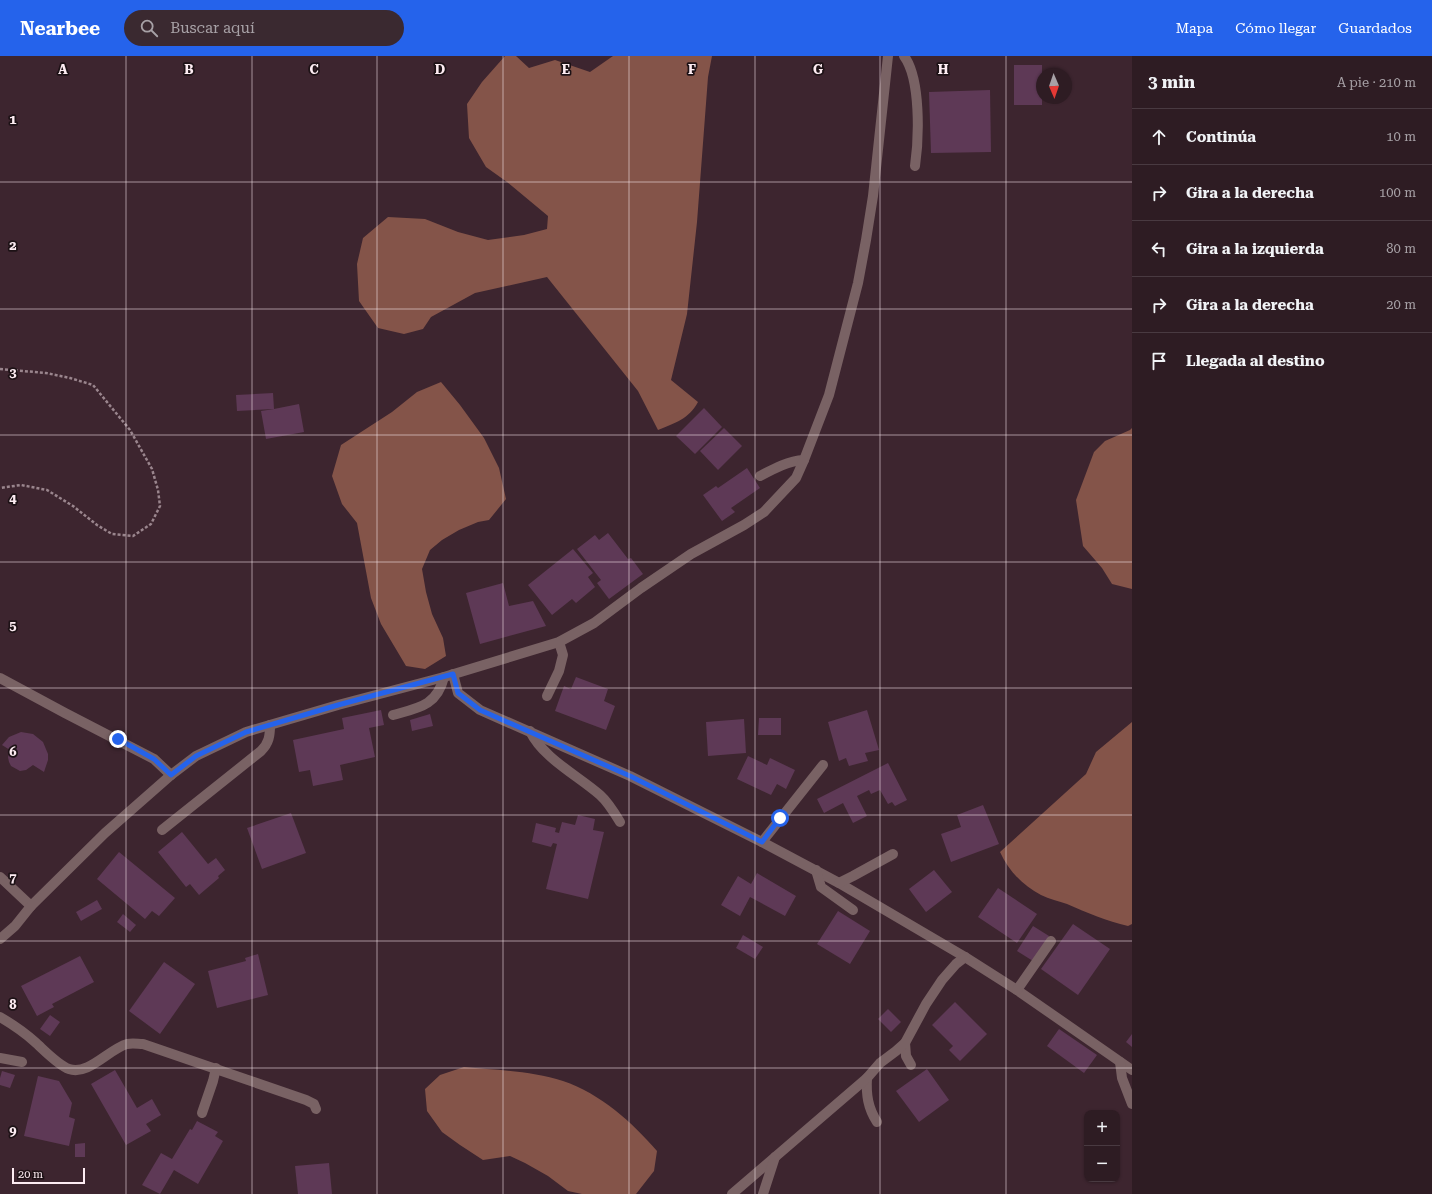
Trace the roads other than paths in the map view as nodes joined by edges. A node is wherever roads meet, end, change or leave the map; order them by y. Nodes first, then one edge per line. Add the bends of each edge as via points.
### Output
1 (888, 56) edge
2 (904, 56) edge
3 (915, 166) dead end
4 (804, 460) junction
5 (760, 476) dead end
6 (559, 642) junction
7 (449, 675) junction
8 (0, 678) edge
9 (547, 696) dead end
10 (393, 716) dead end
11 (270, 725) junction
12 (530, 731) junction
13 (823, 765) dead end
14 (171, 775) junction
15 (620, 822) dead end
16 (162, 830) dead end
17 (762, 842) junction
18 (893, 854) dead end
19 (816, 870) junction
20 (0, 877) edge
21 (839, 883) junction
22 (31, 906) junction
23 (852, 910) dead end
24 (0, 939) edge
25 (1051, 941) dead end
26 (965, 957) junction
27 (1017, 990) junction
28 (0, 1017) edge
29 (905, 1043) junction
30 (0, 1058) edge
31 (22, 1062) dead end
32 (1120, 1062) junction
33 (911, 1065) dead end
34 (216, 1068) junction
35 (1132, 1070) edge
36 (867, 1078) junction
37 (1132, 1104) edge
38 (316, 1109) dead end
39 (202, 1114) dead end
40 (876, 1122) dead end
41 (775, 1157) junction
42 (732, 1194) edge
43 (763, 1194) edge

1 - 4 street via 873,196 858,283 829,395
2 - 3 street via 912,74 918,108
4 - 5 street via 792,460
4 - 6 street via 796,478 764,512 691,554 594,623
6 - 7 street
6 - 9 street via 563,655 559,671
7 - 10 street via 428,704
7 - 11 street
7 - 12 street via 458,693 480,710
8 - 14 street via 154,759
11 - 14 street via 223,742 196,756
11 - 16 street via 268,744 261,751
12 - 15 street via 535,742 608,803
12 - 17 street via 630,776
13 - 17 street
14 - 22 street via 110,828
17 - 19 street
18 - 21 street
19 - 21 street
19 - 23 street via 821,887
20 - 22 street
21 - 26 street
22 - 24 street via 15,926
25 - 27 street
26 - 27 street
26 - 29 street via 942,980
27 - 32 street
28 - 34 street via 34,1040 67,1069 76,1071 133,1043
29 - 33 street via 906,1056
29 - 36 street via 880,1063
30 - 31 street
32 - 35 street
32 - 37 street via 1122,1078
34 - 38 street via 306,1100 314,1104
34 - 39 street
36 - 40 street via 866,1094
36 - 41 street
41 - 42 street
41 - 43 street

